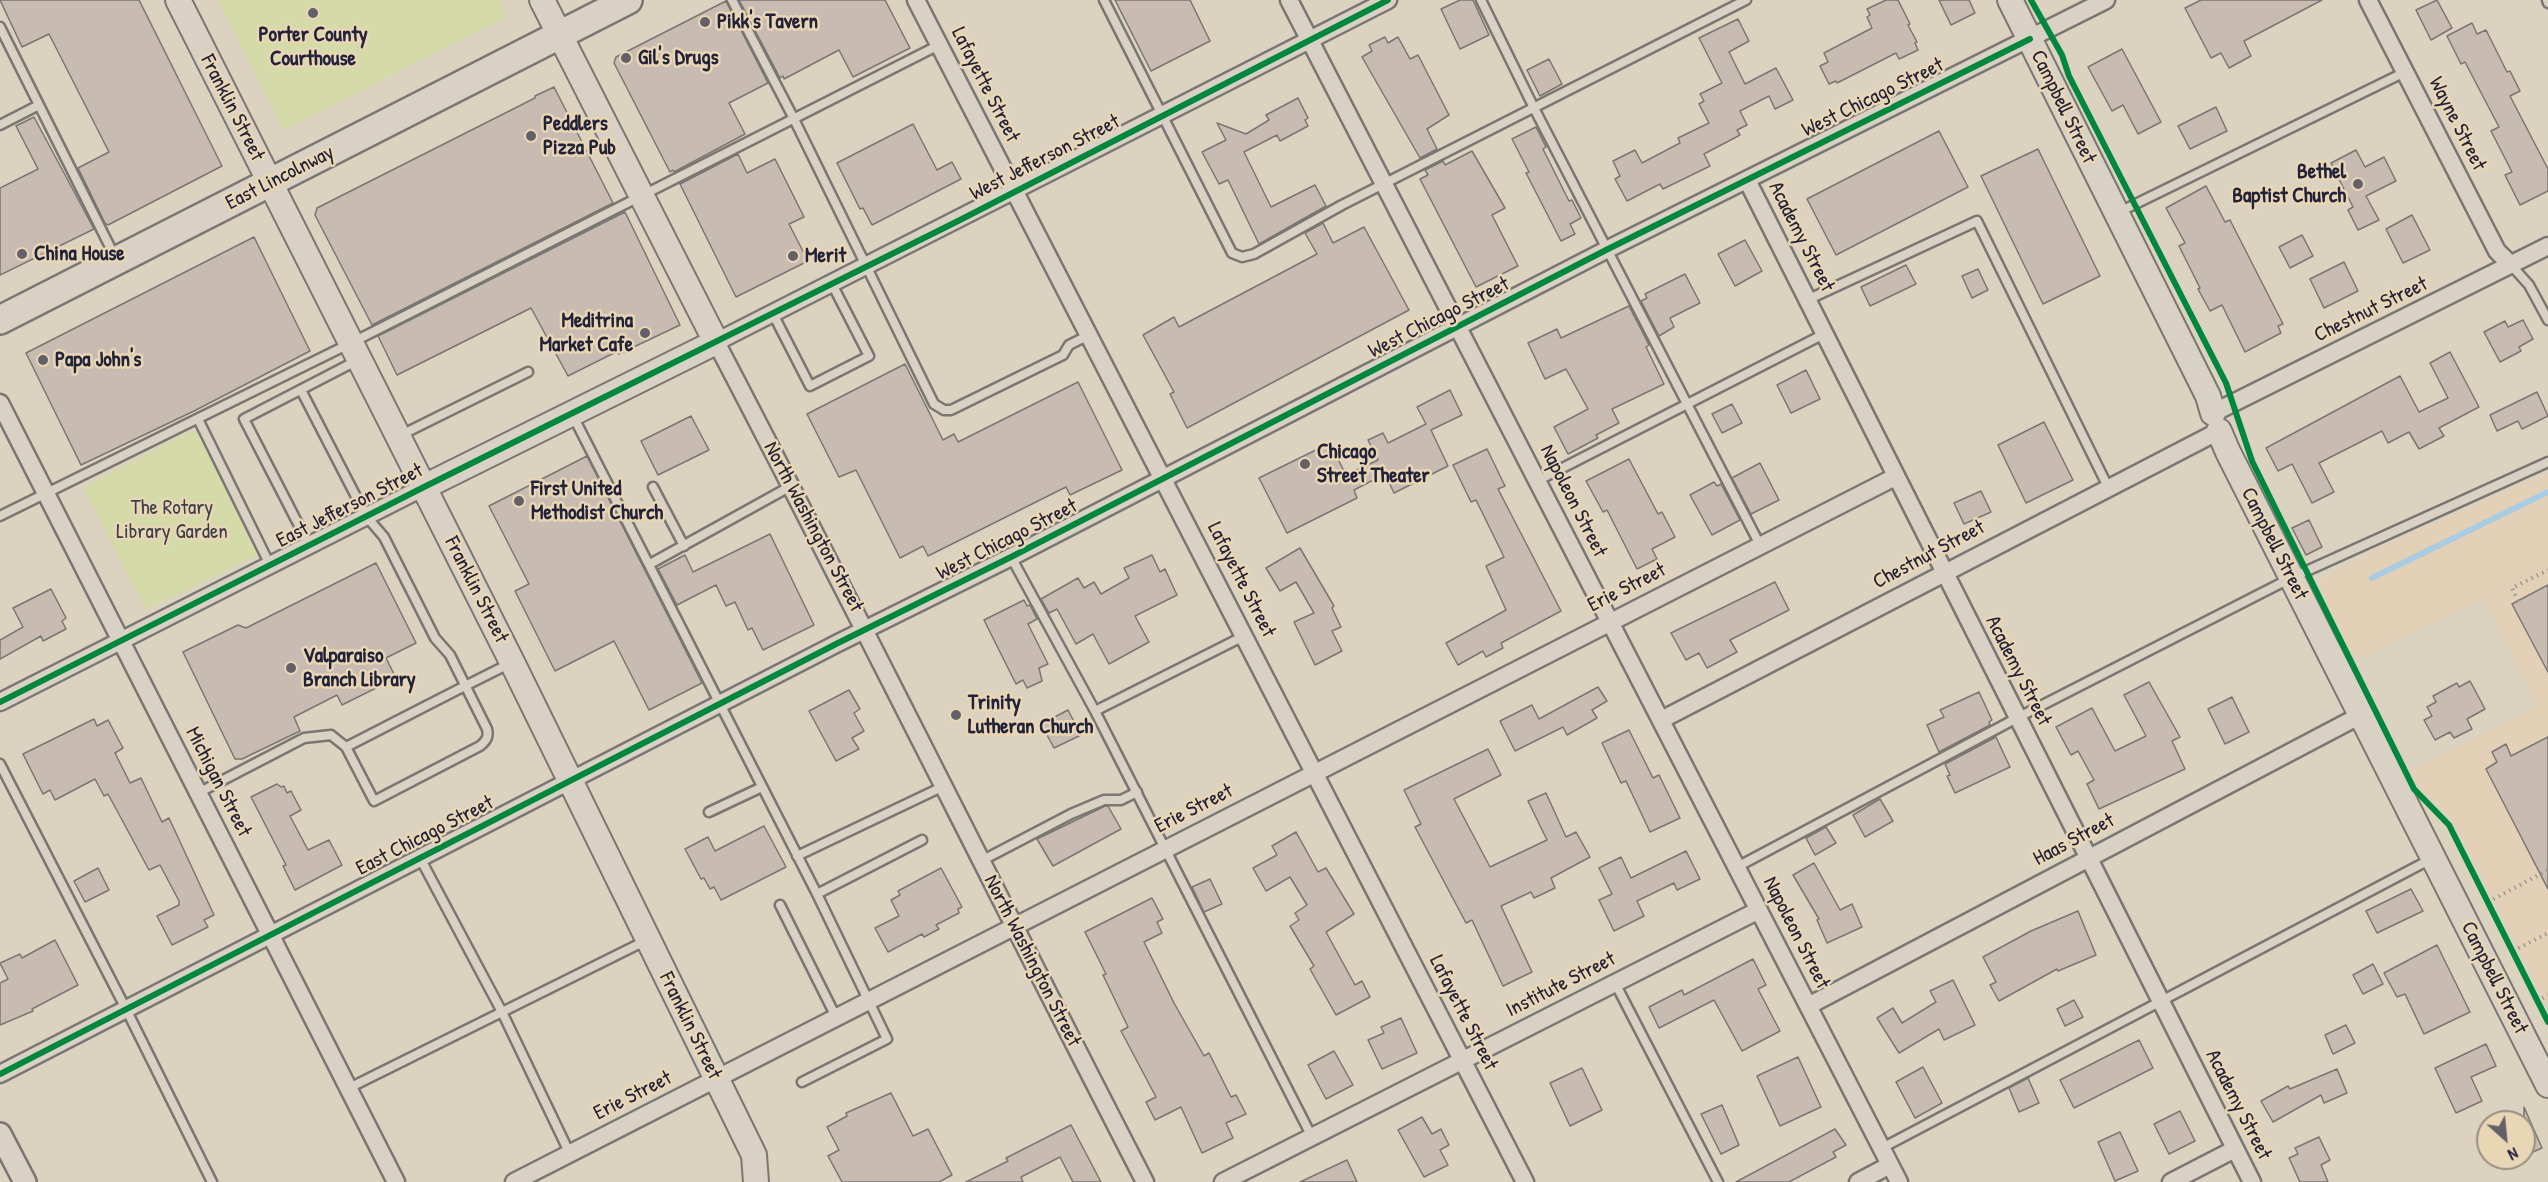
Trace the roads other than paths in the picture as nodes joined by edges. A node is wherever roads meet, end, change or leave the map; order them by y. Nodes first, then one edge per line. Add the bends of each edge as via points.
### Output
1 (178, 0) edge
2 (542, 0) edge
3 (628, 0) edge
4 (732, 0) edge
5 (916, 0) edge
6 (1104, 0) edge
7 (1289, 0) edge
8 (1388, 0) edge
9 (1481, 0) edge
10 (1746, 0) edge
11 (2010, 0) edge
12 (2106, 0) edge
13 (2368, 0) edge
14 (0, 27) edge
15 (559, 35) junction
16 (2030, 39) junction
17 (1310, 40) junction
18 (939, 45) junction
19 (2405, 72) junction
20 (39, 105) junction
21 (1534, 108) junction
22 (1162, 116) junction
23 (794, 117) junction
24 (0, 125) edge
25 (1747, 180) junction
26 (270, 182) junction
27 (1384, 184) junction
28 (1015, 192) junction
29 (642, 195) junction
30 (2116, 214) junction
31 (2548, 246) edge
32 (1608, 249) junction
33 (117, 261) junction
34 (2511, 265) junction
35 (866, 267) junction
36 (832, 284) junction
37 (1807, 300) junction
38 (773, 314) junction
39 (2547, 315) edge
40 (0, 320) edge
41 (1458, 327) junction
42 (1824, 334) junction
43 (1089, 335) junction
44 (716, 342) junction
45 (355, 351) junction
46 (528, 372) dead end
47 (301, 390) junction
48 (0, 403) edge
49 (1686, 405) junction
50 (572, 414) junction
51 (198, 419) junction
52 (2216, 422) junction
53 (398, 436) junction
54 (2548, 462) edge
55 (1895, 477) junction
56 (1163, 478) junction
57 (1537, 481) junction
58 (791, 486) junction
59 (424, 487) junction
60 (653, 487) dead end
61 (2108, 487) junction
62 (45, 492) junction
63 (0, 516) edge
64 (366, 516) junction
65 (309, 545) junction
66 (1760, 545) junction
67 (684, 546) junction
68 (1011, 557) junction
69 (650, 564) junction
70 (270, 565) junction
71 (1943, 573) junction
72 (2291, 578) junction
73 (1610, 622) junction
74 (866, 629) junction
75 (1245, 636) junction
76 (121, 641) junction
77 (512, 662) junction
78 (466, 686) junction
79 (0, 702) edge
80 (720, 704) junction
81 (1095, 711) junction
82 (2361, 715) junction
83 (2017, 718) junction
84 (1661, 720) junction
85 (346, 747) junction
86 (0, 765) edge
87 (1315, 773) junction
88 (569, 781) junction
89 (944, 786) junction
90 (762, 787) junction
91 (1137, 792) junction
92 (198, 794) junction
93 (709, 812) dead end
94 (922, 840) dead end
95 (1166, 849) junction
96 (797, 856) junction
97 (420, 858) junction
98 (2088, 858) junction
99 (2433, 858) junction
100 (981, 861) junction
101 (1737, 867) junction
102 (817, 894) junction
103 (780, 905) dead end
104 (1759, 910) junction
105 (1013, 927) junction
106 (270, 935) junction
107 (648, 940) junction
108 (1615, 983) junction
109 (870, 1000) junction
110 (2160, 1002) junction
111 (1808, 1006) junction
112 (126, 1009) junction
113 (502, 1012) junction
114 (836, 1017) junction
115 (1462, 1060) junction
116 (0, 1074) edge
117 (717, 1079) junction
118 (802, 1082) dead end
119 (2548, 1085) edge
120 (349, 1088) junction
121 (0, 1134) edge
122 (1312, 1137) junction
123 (1882, 1148) junction
124 (2235, 1149) junction
125 (570, 1154) junction
126 (754, 1155) junction
127 (1890, 1165) junction
128 (25, 1182) edge
129 (212, 1182) edge
130 (396, 1182) edge
131 (514, 1182) edge
132 (756, 1182) edge
133 (768, 1182) edge
134 (1145, 1182) edge
135 (1223, 1182) edge
136 (1525, 1182) edge
137 (1718, 1182) edge
138 (1858, 1182) edge
139 (1899, 1182) edge
140 (2171, 1182) edge
141 (2252, 1182) edge

1 - 26 main road, Franklin Street
2 - 15 main road, North Washington Street
3 - 15 main road, East Lincolnway
4 - 23 lane
5 - 18 street, Lafayette Street
6 - 22 lane
7 - 17 street, Napoleon Street
8 - 17 street, West Jefferson Street
9 - 21 lane
10 - 21 lane
11 - 16 main road, Campbell Street
12 - 16 street, West Chicago Street
13 - 19 street, Wayne Street
14 - 20 lane
15 - 26 main road, East Lincolnway
15 - 29 main road, North Washington Street
16 - 25 street, West Chicago Street
16 - 30 main road, Campbell Street
17 - 22 street, West Jefferson Street
17 - 27 street, Napoleon Street
18 - 23 lane
18 - 28 street, Lafayette Street
19 - 30 lane
19 - 34 street, Wayne Street via 2497,251
20 - 24 lane
20 - 33 lane
21 - 27 lane
21 - 32 lane
22 - 27 lane via 1236,256 1254,254
22 - 28 street, West Jefferson Street
23 - 29 lane
23 - 35 lane
25 - 32 street, West Chicago Street
25 - 37 street, Academy Street
26 - 33 main road, East Lincolnway
26 - 45 main road, Franklin Street
27 - 41 street, Napoleon Street
28 - 35 street, West Jefferson Street
28 - 43 street, Lafayette Street
29 - 44 main road, North Washington Street
29 - 45 lane
30 - 52 main road, Campbell Street via 2208,396
31 - 34 street, Chestnut Street
32 - 41 street, West Chicago Street
32 - 49 lane
33 - 40 main road, East Lincolnway
34 - 39 lane
34 - 52 street, Chestnut Street
35 - 36 street, West Jefferson Street
35 - 43 lane via 934,404 944,410 1063,355 1069,345
36 - 38 street, West Jefferson Street
36 - 38 lane via 868,356 810,386
37 - 42 street, Academy Street
37 - 61 lane via 1977,222
38 - 44 street, West Jefferson Street
41 - 56 street, West Chicago Street
41 - 57 street, Napoleon Street
42 - 49 lane
42 - 55 street, Academy Street
43 - 56 street, Lafayette Street
44 - 50 main road, East Jefferson Street
44 - 58 street, North Washington Street
45 - 47 lane
45 - 51 lane
45 - 53 main road, Franklin Street
46 - 53 lane
47 - 64 lane
47 - 65 lane via 244,419
48 - 62 street, Michigan Street
49 - 57 lane
49 - 66 lane
50 - 59 main road, East Jefferson Street
50 - 69 lane
51 - 62 lane
51 - 70 lane
52 - 61 street, Chestnut Street
52 - 72 main road, Campbell Street
53 - 59 main road, Franklin Street
54 - 72 lane
55 - 66 street, Erie Street
55 - 71 street, Academy Street
56 - 68 street, West Chicago Street
56 - 75 street, Lafayette Street
57 - 73 street, Napoleon Street
58 - 67 lane
58 - 74 street, North Washington Street
59 - 64 street, East Jefferson Street
59 - 77 main road, Franklin Street
60 - 67 lane
61 - 71 street, Chestnut Street
62 - 63 lane
62 - 76 street, Michigan Street
64 - 65 street, East Jefferson Street
64 - 78 lane via 384,537 435,638 450,655
65 - 70 street, East Jefferson Street
66 - 73 street, Erie Street
67 - 69 lane
68 - 74 street, West Chicago Street
68 - 81 lane
69 - 80 lane
70 - 76 street, East Jefferson Street
71 - 83 street, Academy Street
71 - 84 street, Chestnut Street
72 - 82 main road, Campbell Street
72 - 83 lane
73 - 84 street, Napoleon Street
73 - 87 street, Erie Street
74 - 80 street, East Chicago Street
74 - 89 street, North Washington Street
75 - 81 lane
75 - 87 street, Lafayette Street
76 - 79 street, East Jefferson Street
76 - 92 street, Michigan Street
77 - 78 lane
77 - 88 main road, Franklin Street
78 - 85 lane
78 - 85 lane via 487,729 487,740 374,801
80 - 88 street, East Chicago Street
80 - 90 lane
81 - 91 lane
82 - 98 street, Haas Street
82 - 99 main road, Campbell Street
83 - 98 street, Academy Street
83 - 101 lane
84 - 101 street, Napoleon Street
85 - 92 lane via 331,735 309,736
86 - 112 lane
87 - 95 street, Erie Street
87 - 115 street, Lafayette Street
88 - 97 street, East Chicago Street
88 - 107 main road, Franklin Street
89 - 96 lane
89 - 100 street, North Washington Street
90 - 93 lane
90 - 96 lane
91 - 95 lane
91 - 100 lane via 1071,814
92 - 106 street, Michigan Street
94 - 102 lane
95 - 105 street, Erie Street
95 - 122 lane
96 - 102 lane
97 - 106 street, East Chicago Street
97 - 113 lane
98 - 110 street, Academy Street
98 - 111 street, Haas Street
99 - 110 lane
99 - 119 main road, Campbell Street
100 - 105 street, North Washington Street
101 - 104 street, Napoleon Street
102 - 109 lane
103 - 114 lane
104 - 108 street, Institute Street
104 - 111 street, Napoleon Street
105 - 109 street, Erie Street
105 - 134 street, North Washington Street
106 - 112 street, East Chicago Street
106 - 120 street, Michigan Street
107 - 113 lane
107 - 117 main road, Franklin Street
108 - 115 street, Institute Street
108 - 137 lane
109 - 114 street, Erie Street
109 - 118 lane via 887,1039
110 - 123 lane
110 - 124 street, Academy Street
111 - 123 street, Napoleon Street
112 - 116 street, East Chicago Street
112 - 129 lane
113 - 120 lane
113 - 125 lane
114 - 117 street, Erie Street
115 - 122 street, Institute Street
115 - 136 street, Lafayette Street
117 - 125 street, Erie Street
117 - 126 main road, Franklin Street
120 - 130 street, Michigan Street
121 - 128 street
122 - 135 street, Institute Street
123 - 127 street, Napoleon Street
124 - 140 street
124 - 141 street, Academy Street
125 - 131 street, Erie Street
126 - 132 main road
126 - 133 street, Franklin Street
127 - 138 street
127 - 139 street, Napoleon Street

